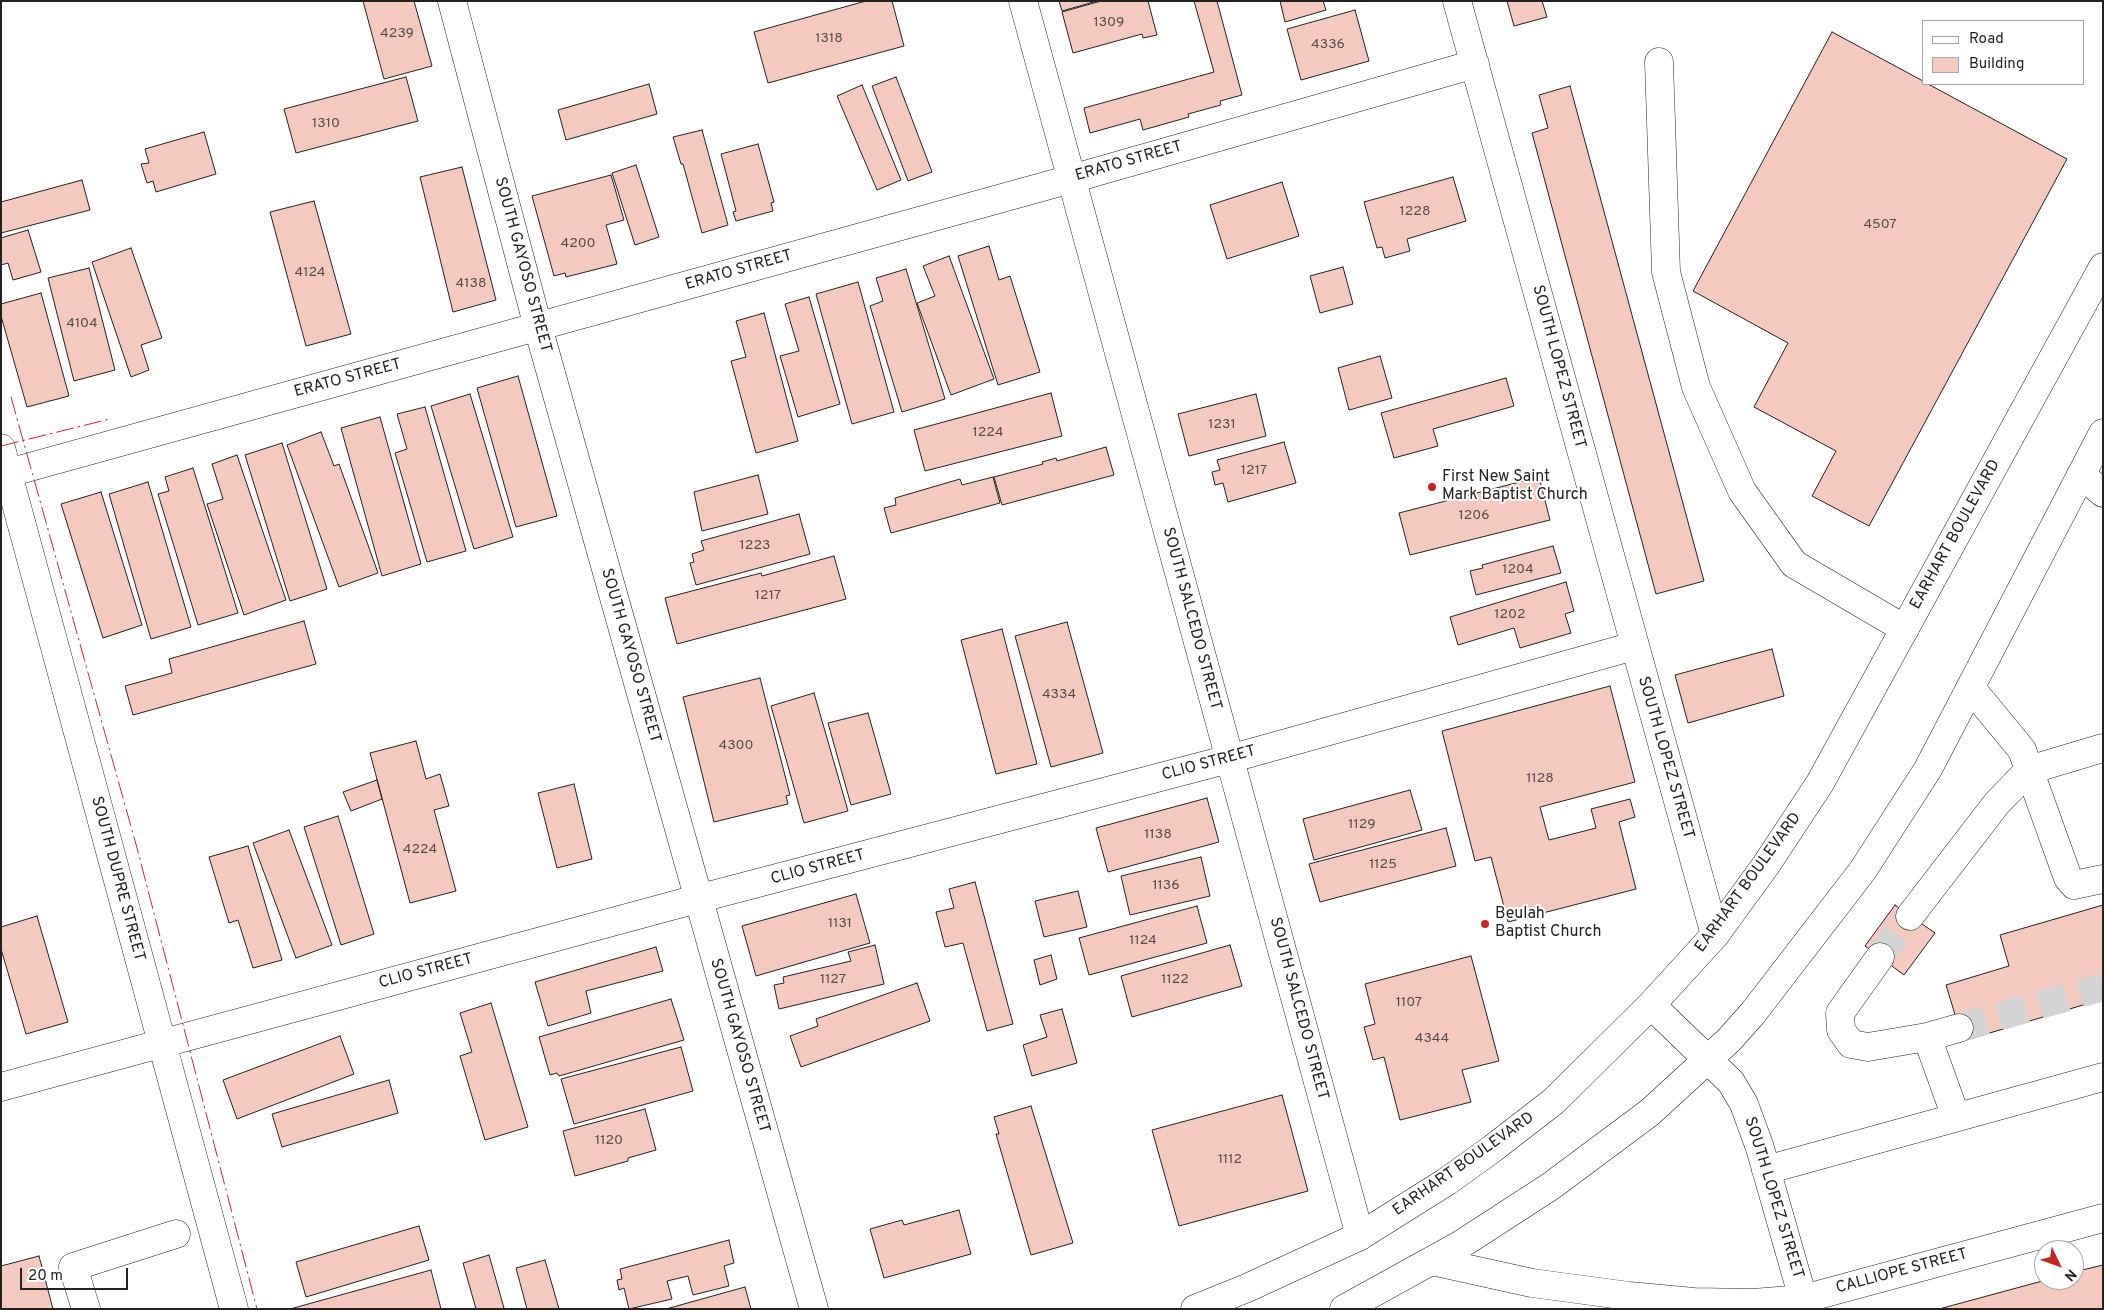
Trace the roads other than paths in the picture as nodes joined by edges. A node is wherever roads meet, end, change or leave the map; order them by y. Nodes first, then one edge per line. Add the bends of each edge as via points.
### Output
1 (452, 1) edge
2 (1023, 1) edge
3 (1457, 1) edge
4 (1659, 62) dead end
5 (1475, 64) junction
6 (1072, 179) junction
7 (2103, 266) edge
8 (538, 327) junction
9 (2103, 433) edge
10 (4, 465) edge
11 (2081, 475) junction
12 (2103, 493) edge
13 (1905, 629) junction
14 (1634, 646) junction
15 (1971, 688) junction
16 (2103, 748) edge
17 (1229, 760) junction
18 (2029, 770) junction
19 (2103, 879) edge
20 (697, 899) junction
21 (1910, 916) tunnel mouth
22 (1715, 935) junction
23 (1880, 957) tunnel mouth
24 (1651, 1005) junction
25 (1959, 1028) tunnel mouth
26 (1927, 1037) junction
27 (161, 1043) junction
28 (1706, 1060) junction
29 (2103, 1077) edge
30 (1, 1087) edge
31 (1956, 1117) junction
32 (1766, 1170) junction
33 (2103, 1218) edge
34 (176, 1234) dead end
35 (1360, 1236) junction
36 (1432, 1261) junction
37 (1805, 1304) edge
38 (86, 1309) edge
39 (234, 1309) edge
40 (814, 1309) edge
41 (1194, 1309) edge
42 (1344, 1309) edge

1 - 8 street, SOUTH GAYOSO STREET
2 - 6 street, SOUTH SALCEDO STREET
3 - 5 street, SOUTH LOPEZ STREET
4 - 13 street via 1666,272 1696,387 1742,491 1794,564
5 - 6 street, ERATO STREET
5 - 14 street, SOUTH LOPEZ STREET
6 - 8 street, ERATO STREET
6 - 17 street, SOUTH SALCEDO STREET
7 - 13 street, EARHART BOULEVARD
8 - 10 street, ERATO STREET
8 - 20 street, SOUTH GAYOSO STREET
9 - 11 street
10 - 27 street, SOUTH DUPRE STREET
11 - 12 street
11 - 15 street
13 - 22 street, EARHART BOULEVARD via 1820,783 1766,866
14 - 17 street, CLIO STREET
14 - 22 street, SOUTH LOPEZ STREET
15 - 18 street via 2022,750
15 - 28 street via 1928,769 1863,870 1753,1013
16 - 18 street
17 - 20 street, CLIO STREET
17 - 35 street, SOUTH SALCEDO STREET
18 - 19 street via 2068,878 2074,885
18 - 21 street via 1998,803
20 - 27 street, CLIO STREET
20 - 40 street, SOUTH GAYOSO STREET
22 - 24 street, EARHART BOULEVARD
23 - 26 street via 1840,1013 1841,1030 1851,1044 1868,1047
24 - 28 street, SOUTH LOPEZ STREET
24 - 35 street, EARHART BOULEVARD via 1554,1101 1446,1182
25 - 26 street
26 - 31 street
27 - 30 street, CLIO STREET
27 - 39 street, SOUTH DUPRE STREET
28 - 32 street, SOUTH LOPEZ STREET via 1731,1082 1744,1104
28 - 36 street via 1649,1114 1551,1186
29 - 31 street
31 - 32 street
32 - 37 street, SOUTH LOPEZ STREET
33 - 37 street, CALLIOPE STREET
34 - 38 street via 73,1267
35 - 41 street, EARHART BOULEVARD
36 - 37 street, CALLIOPE STREET via 1532,1283 1629,1296 1694,1302
36 - 42 street

